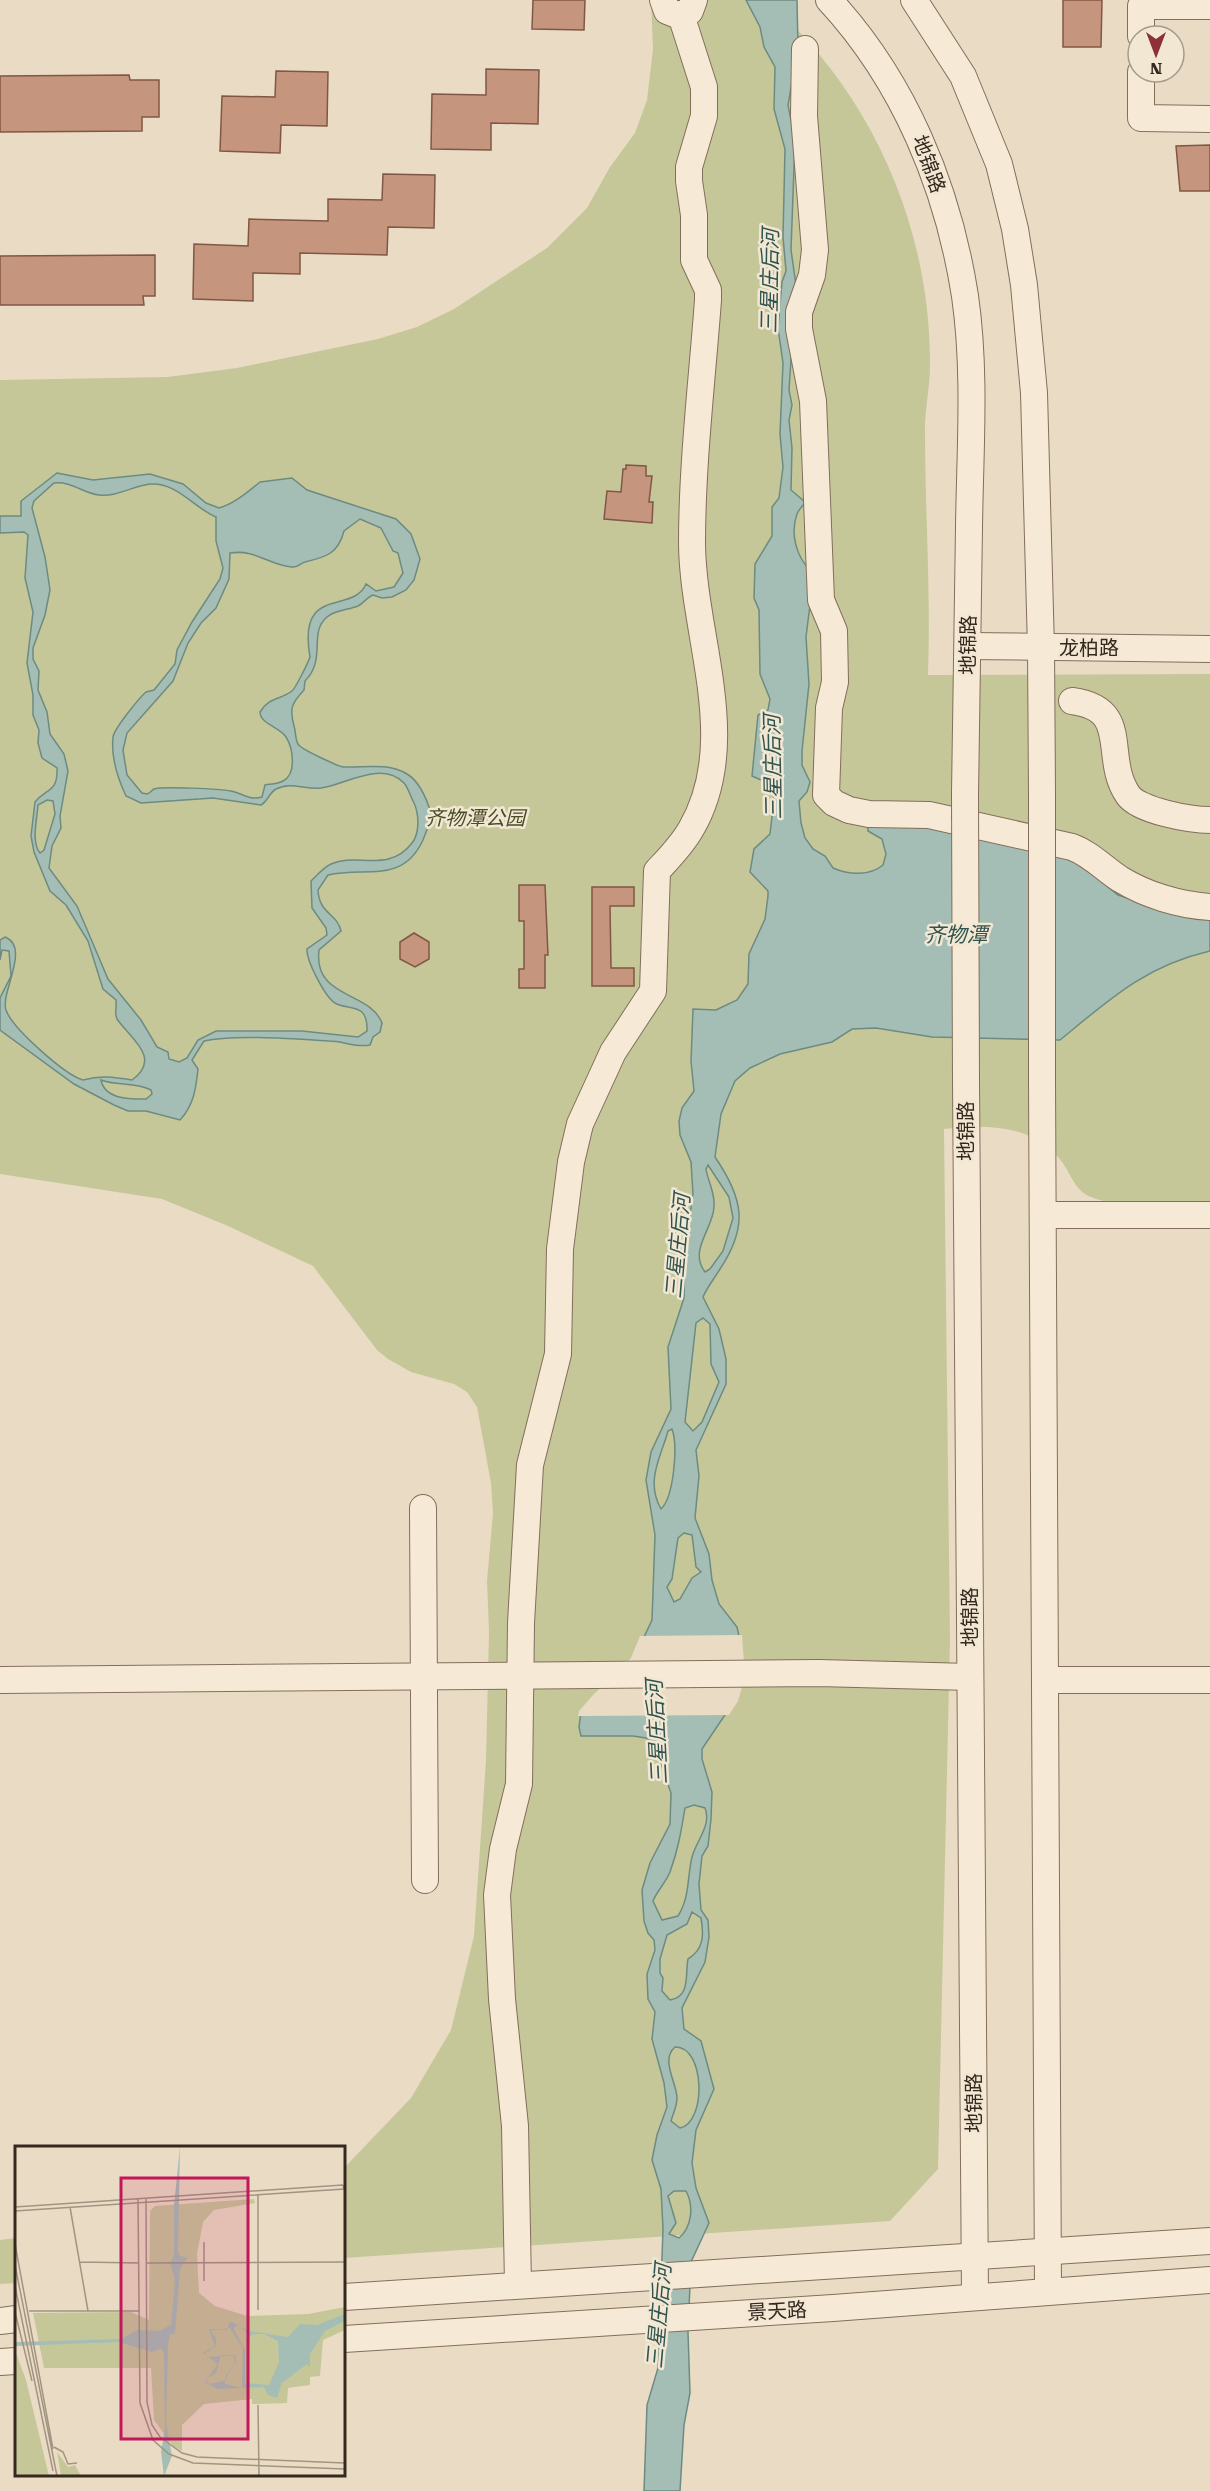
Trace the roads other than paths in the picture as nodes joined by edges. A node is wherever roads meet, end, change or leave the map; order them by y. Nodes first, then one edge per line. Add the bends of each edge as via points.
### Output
1 (914, 0) edge
2 (680, 5) edge
3 (835, 6) edge
4 (1210, 6) edge
5 (1141, 24) edge
6 (805, 49) dead end
7 (1141, 84) edge
8 (1210, 119) edge
9 (968, 646) junction
10 (1041, 648) junction
11 (1210, 649) edge
12 (1072, 701) dead end
13 (1210, 820) edge
14 (1210, 907) edge
15 (1043, 1215) junction
16 (1210, 1215) edge
17 (423, 1508) dead end
18 (520, 1676) junction
19 (424, 1677) junction
20 (970, 1677) junction
21 (0, 1680) edge
22 (1045, 1680) junction
23 (1210, 1680) edge
24 (425, 1880) dead end
25 (1210, 2241) edge
26 (1049, 2251) junction
27 (975, 2257) junction
28 (1210, 2280) edge
29 (518, 2285) junction
30 (1048, 2290) junction
31 (975, 2296) junction
32 (345, 2297) edge
33 (15, 2319) edge
34 (0, 2320) edge
35 (345, 2339) edge
36 (15, 2361) edge
37 (0, 2362) edge

1 - 10 street via 963,76 999,164 1015,229 1031,339
2 - 18 street via 704,87 704,116 689,166 694,260 708,290 692,546 714,718 714,748 709,778 692,828 657,871 653,990 609,1061 580,1124 571,1162 560,1249 558,1354 530,1465
3 - 9 street, 地锦路 via 879,64 918,129 941,197 964,295 971,394
4 - 5 street via 1141,6
6 - 14 street via 804,116 815,250 812,275 798,319 814,412 820,592 822,605 833,624 834,640 835,682 826,795 849,810 929,815 1072,847 1143,891 1186,905
7 - 8 street via 1141,118
9 - 10 street, 龙柏路
9 - 20 street, 地锦路, bridge via 965,794
10 - 11 street, 龙柏路
10 - 15 street, bridge
12 - 13 street via 1091,704 1107,719 1118,771 1128,796 1139,804 1177,816
15 - 16 street
15 - 22 street
17 - 19 street
18 - 19 street
18 - 20 street via 819,1673
18 - 29 street via 519,1784 503,1849 497,1895 516,2148
19 - 21 street
19 - 24 street
20 - 27 street, 地锦路
22 - 23 street
22 - 26 street
25 - 26 street
26 - 27 street
26 - 30 street
27 - 29 street
27 - 31 street, 地锦路
28 - 30 street, 景天路
29 - 32 street
30 - 31 street, 景天路
31 - 35 street, 景天路
33 - 34 street
36 - 37 street

